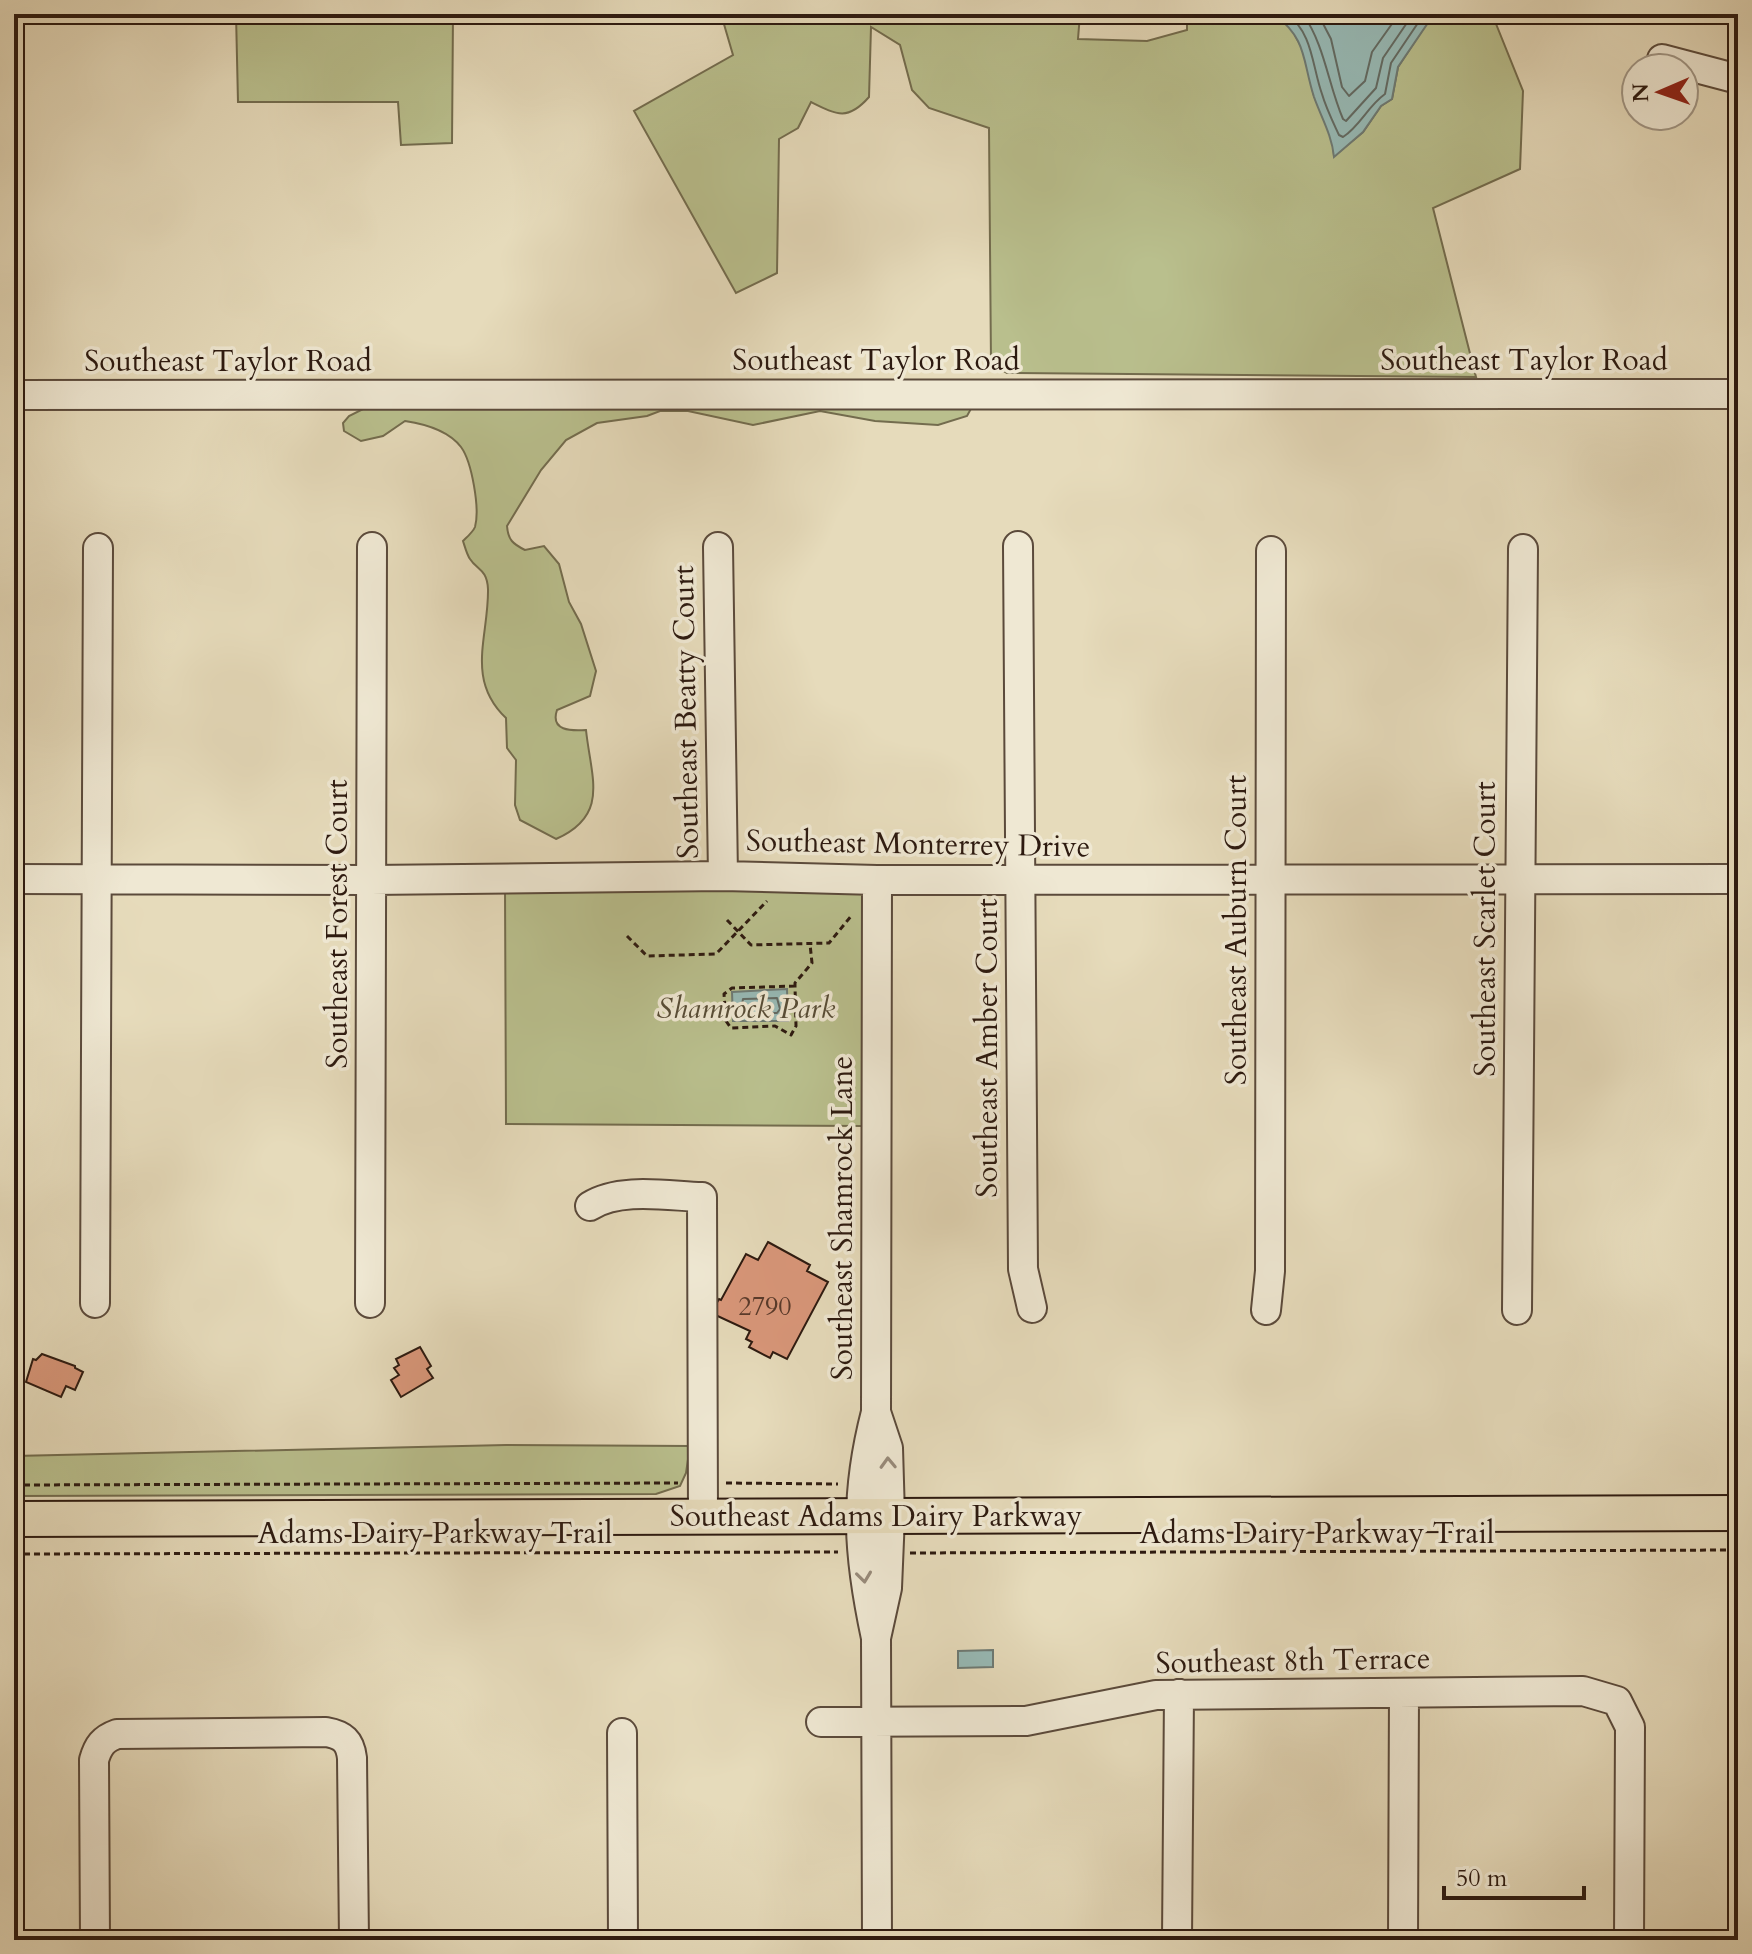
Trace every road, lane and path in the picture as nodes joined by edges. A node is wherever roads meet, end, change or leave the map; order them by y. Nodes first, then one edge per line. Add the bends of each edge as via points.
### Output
1 (1700, 69) edge
2 (1738, 79) edge
3 (1738, 394) edge
4 (14, 395) edge
5 (1018, 546) dead end
6 (372, 547) dead end
7 (718, 547) dead end
8 (98, 548) dead end
9 (1523, 549) dead end
10 (1271, 551) dead end
11 (723, 876) junction
12 (14, 879) edge
13 (1738, 879) edge
14 (98, 880) junction
15 (371, 880) junction
16 (877, 880) junction
17 (1020, 881) junction
18 (1270, 881) junction
19 (1519, 881) junction
20 (769, 899) dead end
21 (857, 909) dead end
22 (727, 920) dead end
23 (738, 931) junction
24 (627, 936) dead end
25 (810, 944) junction
26 (795, 986) junction
27 (590, 1206) dead end
28 (95, 1303) dead end
29 (370, 1303) dead end
30 (1032, 1308) dead end
31 (1266, 1310) dead end
32 (1517, 1310) dead end
33 (14, 1485) edge
34 (703, 1500) junction
35 (866, 1505) junction
36 (1738, 1513) edge
37 (14, 1519) edge
38 (1738, 1550) edge
39 (851, 1553) dead end
40 (903, 1553) dead end
41 (14, 1554) edge
42 (1404, 1693) junction
43 (1179, 1694) junction
44 (821, 1722) dead end
45 (875, 1722) junction
46 (622, 1733) dead end
47 (95, 1940) edge
48 (354, 1940) edge
49 (623, 1940) edge
50 (877, 1940) edge
51 (1177, 1940) edge
52 (1403, 1940) edge
53 (1629, 1940) edge

1 - 2 street
3 - 4 street, Southeast Taylor Road
5 - 17 street, Southeast Amber Court
6 - 15 street, Southeast Forest Court
7 - 11 street, Southeast Beatty Court
8 - 14 street
9 - 19 street, Southeast Scarlet Court
10 - 18 street, Southeast Auburn Court
11 - 15 street, Southeast Monterrey Drive
11 - 16 street, Southeast Monterrey Drive
12 - 14 street, Southeast Monterrey Drive
13 - 19 street, Southeast Monterrey Drive
14 - 15 street, Southeast Monterrey Drive
14 - 28 street
15 - 29 street, Southeast Forest Court
16 - 17 street, Southeast Monterrey Drive
16 - 35 street, Southeast Shamrock Lane via 876,1412 888,1448
17 - 18 street, Southeast Monterrey Drive
17 - 30 street, Southeast Amber Court via 1023,1269
18 - 19 street, Southeast Monterrey Drive
18 - 31 street, Southeast Auburn Court
19 - 32 street, Southeast Scarlet Court
20 - 23 path
21 - 25 path via 829,943
22 - 23 path
23 - 24 path via 716,954 647,956
23 - 25 path via 751,945
25 - 26 path via 812,963
26 - 26 path via 796,1026 791,1035 775,1026 731,1028 726,1021 724,994 732,988
27 - 34 street via 635,1196 702,1197
33 - 34 path
34 - 35 main road, Southeast Adams Dairy Parkway
34 - 35 path
34 - 37 main road, Southeast Adams Dairy Parkway
35 - 36 main road, Southeast Adams Dairy Parkway
35 - 45 street, Southeast Shamrock Lane via 887,1588 876,1638
38 - 40 path, Adams Dairy Parkway Trail
39 - 41 path, Adams Dairy Parkway Trail
42 - 43 street, Southeast 8th Terrace
42 - 52 street
42 - 53 street, Southeast 8th Terrace via 1583,1691 1617,1701 1630,1727
43 - 45 street, Southeast 8th Terrace via 1026,1721
43 - 51 street
44 - 45 street, Southeast 8th Terrace
45 - 50 street, Southeast Shamrock Lane
46 - 49 street
47 - 48 street via 97,1736 326,1732 354,1734

